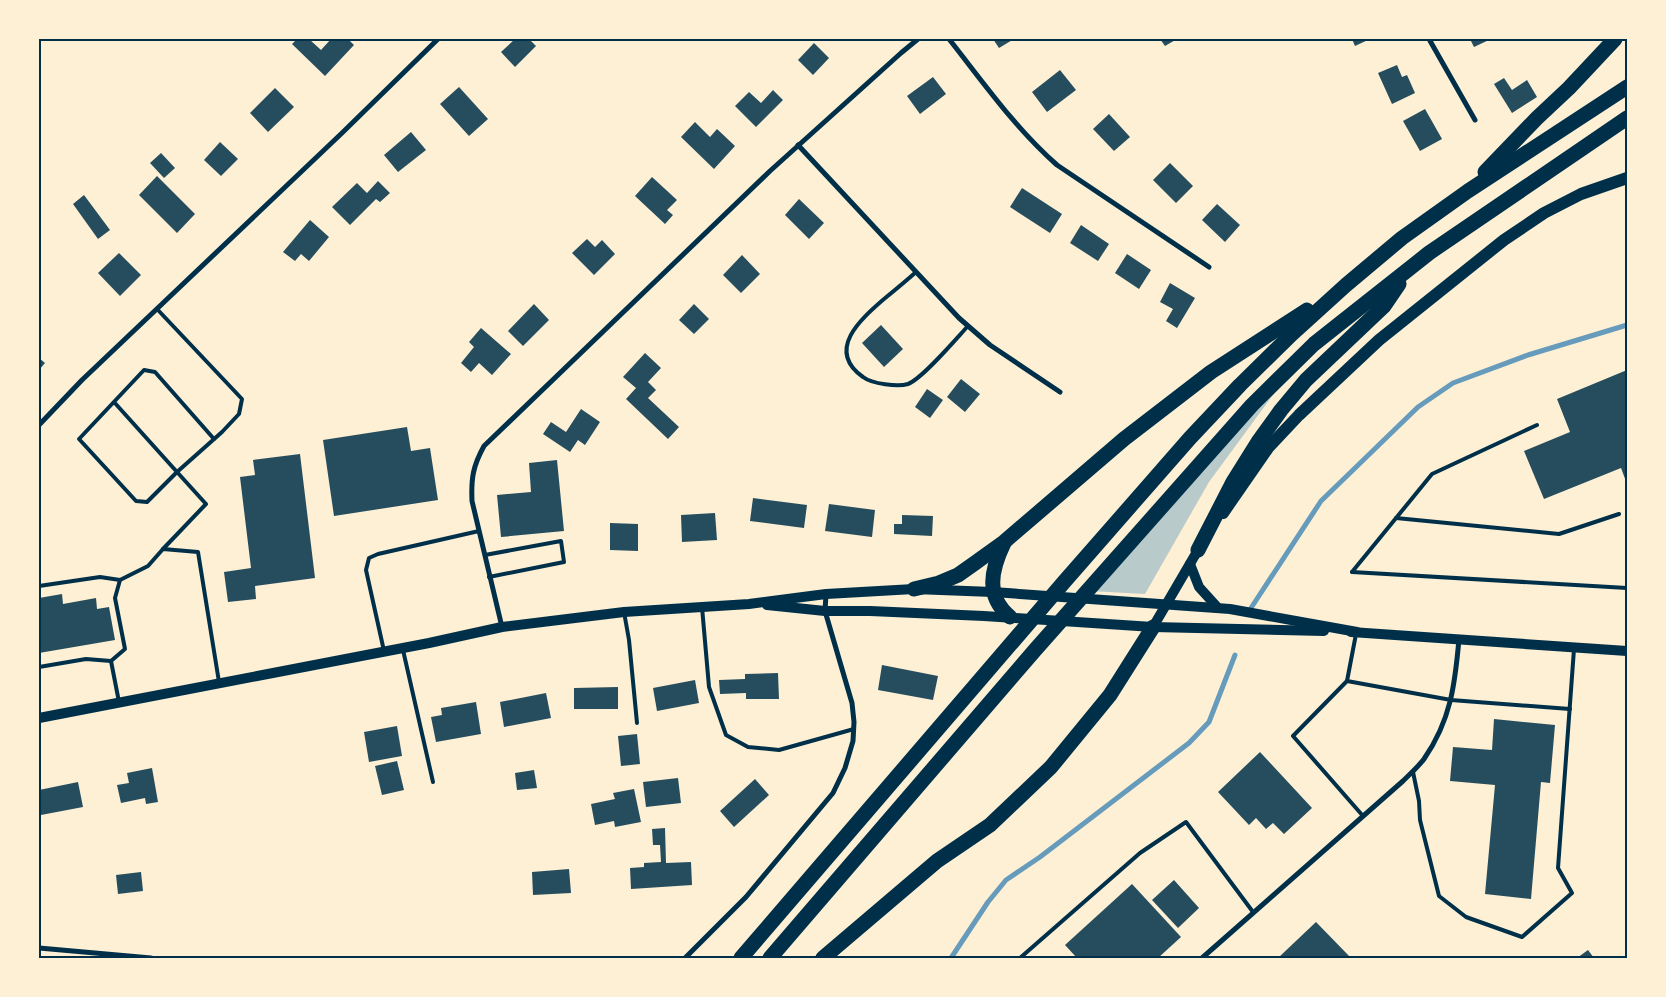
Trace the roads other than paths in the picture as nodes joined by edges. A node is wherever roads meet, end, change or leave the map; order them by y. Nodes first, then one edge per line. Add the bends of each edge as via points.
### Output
1 (438, 39) edge
2 (918, 39) edge
3 (949, 39) edge
4 (1429, 39) edge
5 (1615, 39) edge
6 (1627, 87) edge
7 (1627, 118) edge
8 (1475, 120) dead end
9 (798, 145) junction
10 (1627, 178) edge
11 (1468, 191) junction
12 (1209, 267) dead end
13 (1408, 271) junction
14 (916, 272) junction
15 (1346, 285) junction
16 (157, 309) junction
17 (968, 326) junction
18 (1060, 392) dead end
19 (114, 402) junction
20 (1537, 424) dead end
21 (39, 425) edge
22 (214, 439) junction
23 (177, 472) junction
24 (1618, 514) dead end
25 (1396, 518) junction
26 (479, 531) junction
27 (1004, 542) junction
28 (163, 549) junction
29 (1198, 550) junction
30 (485, 555) junction
31 (1190, 564) junction
32 (489, 576) junction
33 (120, 580) junction
34 (39, 586) edge
35 (1627, 588) edge
36 (914, 589) junction
37 (993, 592) junction
38 (826, 594) junction
39 (749, 604) junction
40 (1166, 605) junction
41 (702, 607) junction
42 (1218, 608) junction
43 (824, 611) junction
44 (624, 612) junction
45 (1014, 618) junction
46 (502, 627) junction
47 (1153, 627) junction
48 (1357, 632) junction
49 (1459, 638) junction
50 (1574, 647) junction
51 (402, 648) junction
52 (1627, 651) edge
53 (384, 652) junction
54 (112, 661) junction
55 (39, 667) edge
56 (1347, 681) junction
57 (219, 683) junction
58 (1451, 700) junction
59 (119, 702) junction
60 (1570, 710) junction
61 (39, 718) edge
62 (637, 722) dead end
63 (854, 729) junction
64 (1412, 771) junction
65 (433, 782) dead end
66 (1363, 816) junction
67 (1253, 912) junction
68 (39, 948) edge
69 (151, 958) edge
70 (685, 958) edge
71 (741, 958) edge
72 (770, 958) edge
73 (823, 958) edge
74 (1020, 958) edge
75 (1202, 958) edge

1 - 16 street
2 - 9 street
3 - 12 street via 1029,138 1057,165
4 - 8 street
5 - 11 highway
6 - 11 highway
7 - 13 highway via 1429,253
9 - 14 street
9 - 26 street via 484,446 475,463 471,482
10 - 29 main road via 1581,194 1544,213 1504,240 1379,340 1268,448
11 - 15 highway via 1402,238
13 - 29 highway via 1384,306 1306,380 1281,410 1233,482
13 - 72 highway via 1314,344 1252,405 1047,636
14 - 17 street
14 - 17 lane via 860,320 847,343 847,356 854,370 866,379 884,384 906,384 918,378
15 - 27 highway via 1211,372 1124,439
15 - 71 highway via 1285,340 1190,438
16 - 21 street
16 - 22 lane via 242,399 240,414
17 - 18 street via 990,345
19 - 22 lane via 144,370 155,372
19 - 23 lane
19 - 23 lane via 79,439 136,501 147,502
20 - 25 lane via 1432,474
22 - 23 lane
23 - 28 lane via 206,504
24 - 25 lane via 1559,534
25 - 35 lane via 1352,572
26 - 30 street
26 - 53 lane via 369,558 366,570
27 - 36 highway via 958,575
27 - 37 highway via 992,575
28 - 33 lane via 148,566
28 - 57 lane via 198,552
29 - 31 main road
30 - 32 street
30 - 32 lane via 561,541 564,562
31 - 40 main road
31 - 42 main road via 1199,587
32 - 46 street
33 - 34 lane via 100,577
33 - 54 lane via 115,598 125,649
36 - 37 main road
36 - 38 main road
37 - 40 main road
37 - 45 highway via 998,604
38 - 39 main road
38 - 43 street
39 - 41 main road
39 - 43 main road
40 - 42 main road
40 - 47 main road
41 - 44 main road
41 - 63 lane via 709,687 726,734 748,746 779,750
42 - 48 main road
43 - 45 main road
43 - 63 street via 852,703
44 - 46 main road
44 - 62 lane
45 - 47 main road
46 - 51 main road
47 - 48 main road
47 - 73 highway via 1110,695 1050,767 990,824 937,862
48 - 49 main road
48 - 56 lane
49 - 50 main road
49 - 58 street
50 - 52 main road
50 - 60 lane
51 - 53 main road
51 - 65 lane
53 - 57 main road
54 - 55 lane via 86,659
54 - 59 lane
56 - 58 lane
56 - 66 lane via 1294,736
57 - 59 main road
58 - 60 lane
58 - 64 street via 1439,735
59 - 61 main road
60 - 64 lane via 1558,868 1572,893 1522,937 1466,917 1439,896 1420,820 1420,801
63 - 70 street via 846,768 833,793 746,897
64 - 66 street
66 - 67 street
67 - 74 lane via 1186,822 1140,853
67 - 75 street
68 - 69 street

